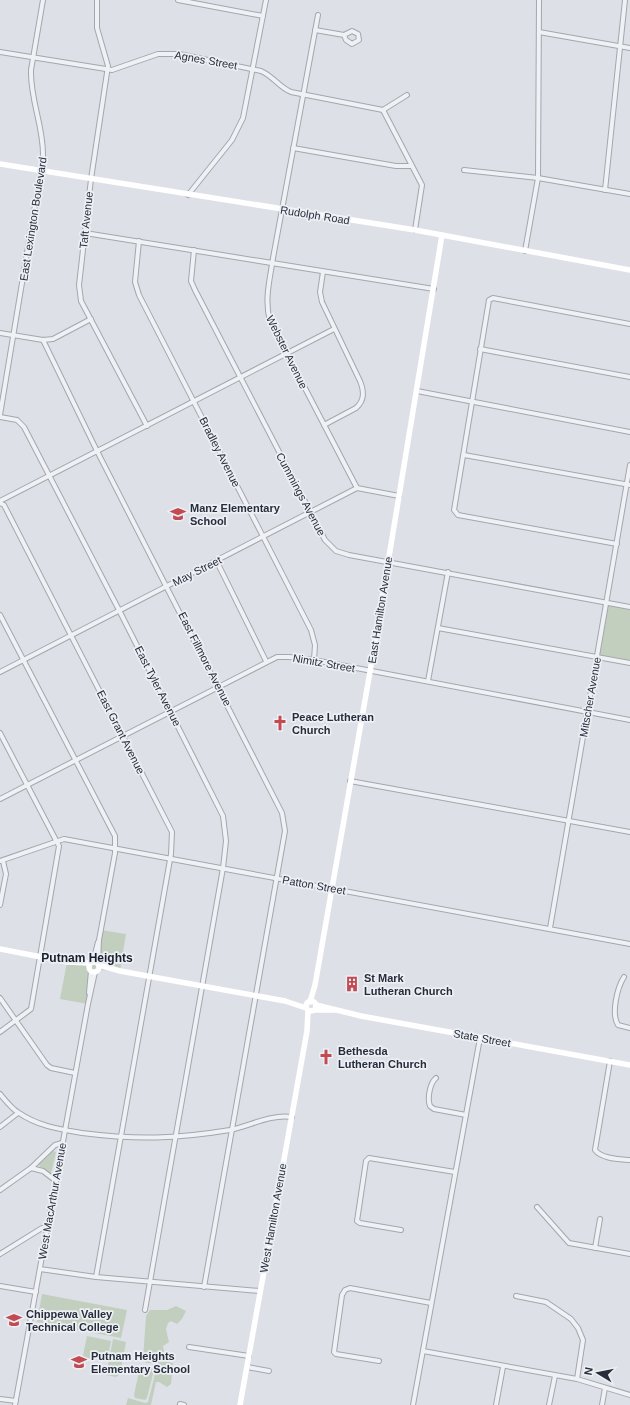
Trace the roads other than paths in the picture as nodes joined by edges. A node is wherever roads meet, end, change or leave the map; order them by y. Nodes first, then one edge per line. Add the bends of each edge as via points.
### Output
1 (43, 0) edge
2 (97, 0) edge
3 (178, 0) edge
4 (266, 0) edge
5 (539, 0) edge
6 (625, 0) edge
7 (263, 16) junction
8 (318, 16) dead end
9 (315, 30) junction
10 (539, 32) junction
11 (344, 35) dead end
12 (620, 46) junction
13 (630, 48) edge
14 (0, 52) edge
15 (33, 57) junction
16 (108, 69) junction
17 (252, 69) junction
18 (303, 95) junction
19 (407, 95) dead end
20 (383, 110) junction
21 (293, 148) junction
22 (0, 164) edge
23 (411, 166) junction
24 (42, 170) junction
25 (464, 170) dead end
26 (538, 178) junction
27 (91, 179) junction
28 (605, 190) junction
29 (188, 194) junction
30 (630, 194) edge
31 (282, 209) junction
32 (415, 230) junction
33 (85, 233) junction
34 (442, 235) junction
35 (139, 241) junction
36 (194, 250) junction
37 (525, 251) junction
38 (273, 262) junction
39 (630, 270) edge
40 (323, 272) junction
41 (434, 289) junction
42 (91, 319) junction
43 (630, 324) edge
44 (334, 329) junction
45 (0, 333) edge
46 (13, 335) junction
47 (43, 340) junction
48 (480, 349) junction
49 (287, 354) junction
50 (630, 377) edge
51 (241, 378) junction
52 (417, 391) junction
53 (194, 402) junction
54 (472, 402) junction
55 (0, 416) edge
56 (324, 425) junction
57 (147, 426) junction
58 (630, 432) edge
59 (98, 451) junction
60 (464, 455) junction
61 (630, 465) edge
62 (49, 476) junction
63 (628, 485) edge
64 (357, 488) junction
65 (399, 496) junction
66 (0, 502) edge
67 (310, 513) junction
68 (263, 537) junction
69 (617, 544) junction
70 (216, 562) junction
71 (388, 562) junction
72 (448, 572) junction
73 (167, 586) junction
74 (607, 602) junction
75 (630, 607) edge
76 (119, 610) junction
77 (0, 614) edge
78 (438, 628) junction
79 (71, 635) junction
80 (597, 657) junction
81 (23, 660) junction
82 (314, 660) junction
83 (266, 661) junction
84 (630, 663) edge
85 (370, 671) junction
86 (0, 672) edge
87 (428, 682) junction
88 (219, 686) junction
89 (170, 710) junction
90 (588, 712) junction
91 (630, 720) edge
92 (0, 733) edge
93 (122, 736) junction
94 (75, 760) junction
95 (350, 781) junction
96 (27, 785) junction
97 (0, 799) edge
98 (568, 820) junction
99 (630, 832) edge
100 (57, 842) junction
101 (116, 848) junction
102 (170, 858) junction
103 (2, 861) edge
104 (223, 868) junction
105 (276, 878) junction
106 (332, 889) junction
107 (0, 905) edge
108 (550, 928) junction
109 (630, 944) edge
110 (0, 949) edge
111 (40, 956) junction
112 (94, 967) junction
113 (149, 977) junction
114 (624, 977) dead end
115 (202, 986) junction
116 (256, 996) junction
117 (0, 998) edge
118 (311, 1006) junction
119 (16, 1021) junction
120 (630, 1028) edge
121 (0, 1032) edge
122 (480, 1038) junction
123 (610, 1061) junction
124 (630, 1065) edge
125 (75, 1073) junction
126 (436, 1078) dead end
127 (0, 1094) edge
128 (18, 1113) junction
129 (466, 1115) junction
130 (292, 1117) junction
131 (0, 1127) edge
132 (232, 1129) junction
133 (65, 1130) junction
134 (120, 1138) junction
135 (175, 1138) junction
136 (62, 1144) junction
137 (630, 1160) edge
138 (31, 1168) junction
139 (455, 1172) junction
140 (56, 1181) junction
141 (0, 1190) edge
142 (537, 1207) dead end
143 (600, 1218) dead end
144 (48, 1228) junction
145 (401, 1230) dead end
146 (595, 1248) junction
147 (0, 1254) edge
148 (630, 1254) edge
149 (40, 1269) junction
150 (96, 1277) junction
151 (150, 1282) junction
152 (0, 1286) edge
153 (204, 1287) junction
154 (260, 1291) junction
155 (36, 1292) junction
156 (516, 1296) dead end
157 (432, 1304) junction
158 (145, 1310) dead end
159 (189, 1347) dead end
160 (423, 1351) junction
161 (249, 1356) junction
162 (379, 1361) dead end
163 (247, 1367) junction
164 (503, 1367) junction
165 (269, 1371) dead end
166 (555, 1376) junction
167 (577, 1379) junction
168 (605, 1388) junction
169 (630, 1395) edge
170 (0, 1398) edge
171 (15, 1403) edge
172 (240, 1405) edge
173 (413, 1405) edge
174 (496, 1405) edge
175 (549, 1405) edge
176 (602, 1405) edge

1 - 15 street, East Lexington Boulevard
2 - 16 street, Taft Avenue via 97,28
3 - 7 street
4 - 7 street
5 - 10 street
6 - 12 street
7 - 17 street
8 - 9 street, Webster Avenue
9 - 11 street
9 - 18 street, Webster Avenue
10 - 12 street
10 - 26 street
12 - 13 street
12 - 28 street
14 - 15 street, Agnes Street
15 - 16 street, Agnes Street
15 - 24 street, East Lexington Boulevard via 31,91 42,135
16 - 17 street, Agnes Street via 116,69 158,54 179,54
16 - 27 street, Taft Avenue
17 - 18 street, Agnes Street via 270,75 283,89
17 - 29 street via 239,128
18 - 20 street, Agnes Street
18 - 21 street, Webster Avenue
19 - 20 street
20 - 23 street
21 - 23 street via 396,166
21 - 31 street, Webster Avenue
22 - 24 street, Rudolph Road
23 - 32 street via 422,185
24 - 27 street, Rudolph Road
24 - 46 street, East Lexington Boulevard
25 - 26 street
26 - 28 street
26 - 37 street
27 - 29 street, Rudolph Road
27 - 33 street, Taft Avenue
28 - 30 street
29 - 31 street, Rudolph Road
31 - 32 street, Rudolph Road
31 - 38 street, Webster Avenue
32 - 34 street, Rudolph Road
33 - 35 street
33 - 42 street, Taft Avenue via 79,285 81,300
34 - 37 street, Rudolph Road
34 - 41 street, East Hamilton Avenue
35 - 36 street
35 - 53 street, Bradley Avenue via 135,282 139,295
36 - 38 street
36 - 51 street, Cummings Avenue via 191,281
37 - 39 street, Rudolph Road
38 - 40 street
38 - 49 street, Webster Avenue via 267,309 270,321
40 - 41 street
40 - 44 street via 320,292
41 - 52 street, East Hamilton Avenue
42 - 47 street via 53,339
42 - 57 street, Taft Avenue
43 - 48 street via 493,298 489,300
44 - 49 street
44 - 56 street via 364,393 356,408
45 - 46 street
46 - 47 street
46 - 55 street, East Lexington Boulevard
47 - 59 street, East Fillmore Avenue
48 - 50 street
48 - 54 street
49 - 51 street
49 - 56 street, Webster Avenue
51 - 53 street
51 - 67 street, Cummings Avenue
52 - 54 street
52 - 65 street, East Hamilton Avenue
53 - 57 street
53 - 68 street, Bradley Avenue
54 - 58 street
54 - 60 street
55 - 62 street, East Tyler Avenue via 17,420 24,427
56 - 64 street, Webster Avenue
57 - 59 street
59 - 62 street
59 - 73 street, East Fillmore Avenue
60 - 63 street
60 - 69 street via 455,513
61 - 63 street, Mitscher Avenue
62 - 66 street
62 - 76 street, East Tyler Avenue
63 - 69 street, Mitscher Avenue
64 - 65 street
64 - 67 street, May Street
65 - 71 street, East Hamilton Avenue
66 - 79 street, East Grant Avenue via 4,505
67 - 68 street, May Street
67 - 71 street, Cummings Avenue via 325,540 336,551
68 - 70 street, May Street
68 - 82 street, Bradley Avenue via 311,630 315,645
69 - 74 street, Mitscher Avenue
70 - 73 street, May Street
70 - 83 street
71 - 72 street, Cummings Avenue
71 - 85 street, East Hamilton Avenue
72 - 74 street, Cummings Avenue
72 - 78 street
73 - 76 street, May Street
73 - 88 street, East Fillmore Avenue
74 - 75 street, Cummings Avenue
74 - 80 street, Mitscher Avenue
76 - 79 street, May Street
76 - 89 street, East Tyler Avenue
77 - 81 street
78 - 80 street
78 - 87 street
79 - 81 street, May Street
79 - 93 street, East Grant Avenue
80 - 84 street
80 - 90 street, Mitscher Avenue
81 - 86 street, May Street
81 - 94 street
82 - 83 street, Nimitz Street via 277,657
82 - 85 street, Nimitz Street
83 - 88 street, Nimitz Street
85 - 87 street, Nimitz Street
85 - 95 street, East Hamilton Avenue
87 - 90 street, Nimitz Street
88 - 89 street, Nimitz Street
88 - 105 street, East Fillmore Avenue via 282,813 285,831
89 - 93 street, Nimitz Street
89 - 104 street, East Tyler Avenue via 223,816 226,841
90 - 91 street, Nimitz Street
90 - 98 street, Mitscher Avenue
92 - 96 street
93 - 94 street, Nimitz Street
93 - 102 street, East Grant Avenue via 168,823 173,842
94 - 96 street, Nimitz Street
94 - 101 street via 115,836
95 - 98 street
95 - 106 street, East Hamilton Avenue
96 - 97 street, Nimitz Street
96 - 100 street
98 - 99 street
98 - 108 street, Mitscher Avenue
100 - 101 street, Patton Street via 64,839
100 - 103 street, Patton Street
100 - 111 street via 59,846
101 - 102 street, Patton Street
101 - 112 street, West MacArthur Avenue
102 - 104 street, Patton Street
102 - 113 street, East Grant Avenue
103 - 107 street via 6,874
104 - 105 street, Patton Street
104 - 115 street, East Tyler Avenue
105 - 106 street, Patton Street
105 - 116 street, East Fillmore Avenue
106 - 108 street, Patton Street
106 - 118 street, East Hamilton Avenue
108 - 109 street, Patton Street
110 - 111 street, State Street
111 - 112 street, State Street
111 - 119 street via 31,1010
112 - 113 street, State Street
112 - 125 street, West MacArthur Avenue
113 - 115 street, State Street
113 - 134 street, East Grant Avenue
114 - 120 street via 620,983 614,1016 618,1025
115 - 116 street, State Street
115 - 135 street, East Tyler Avenue
116 - 118 street, State Street
116 - 132 street, East Fillmore Avenue
117 - 119 street
118 - 122 street, State Street
118 - 130 street, West Hamilton Avenue
119 - 121 street
119 - 125 street via 47,1066
122 - 123 street, State Street
122 - 129 street
123 - 124 street, State Street
123 - 137 street via 595,1150 603,1156
125 - 133 street, West MacArthur Avenue
126 - 129 street via 432,1084 430,1106
127 - 128 street
128 - 131 street
128 - 133 street via 39,1124
129 - 139 street
130 - 132 street via 279,1116
130 - 154 street, West Hamilton Avenue
132 - 135 street
132 - 153 street, East Fillmore Avenue
133 - 134 street
133 - 136 street, West MacArthur Avenue
134 - 135 street
134 - 150 street, East Grant Avenue
135 - 151 street, East Tyler Avenue
136 - 138 street via 55,1145
136 - 140 street, West MacArthur Avenue
138 - 140 street
138 - 141 street
139 - 145 street via 369,1158 366,1161 357,1221
139 - 157 street
140 - 144 street, West MacArthur Avenue
142 - 146 street via 569,1243
143 - 146 street
144 - 147 street via 42,1228
144 - 149 street, West MacArthur Avenue
146 - 148 street
149 - 150 street
149 - 155 street, West MacArthur Avenue
150 - 151 street
151 - 153 street
151 - 158 street, East Tyler Avenue
152 - 155 street
153 - 154 street
154 - 161 street, West Hamilton Avenue
155 - 171 street, West MacArthur Avenue
156 - 167 street via 546,1302 578,1328 582,1340
157 - 160 street
157 - 162 street via 350,1288 345,1290 342,1295 334,1352
159 - 161 street
160 - 164 street
160 - 173 street
161 - 163 street, West Hamilton Avenue
163 - 165 street
163 - 172 street, West Hamilton Avenue
164 - 166 street
164 - 174 street
166 - 167 street
166 - 175 street
167 - 168 street
168 - 169 street
168 - 176 street
170 - 171 street

